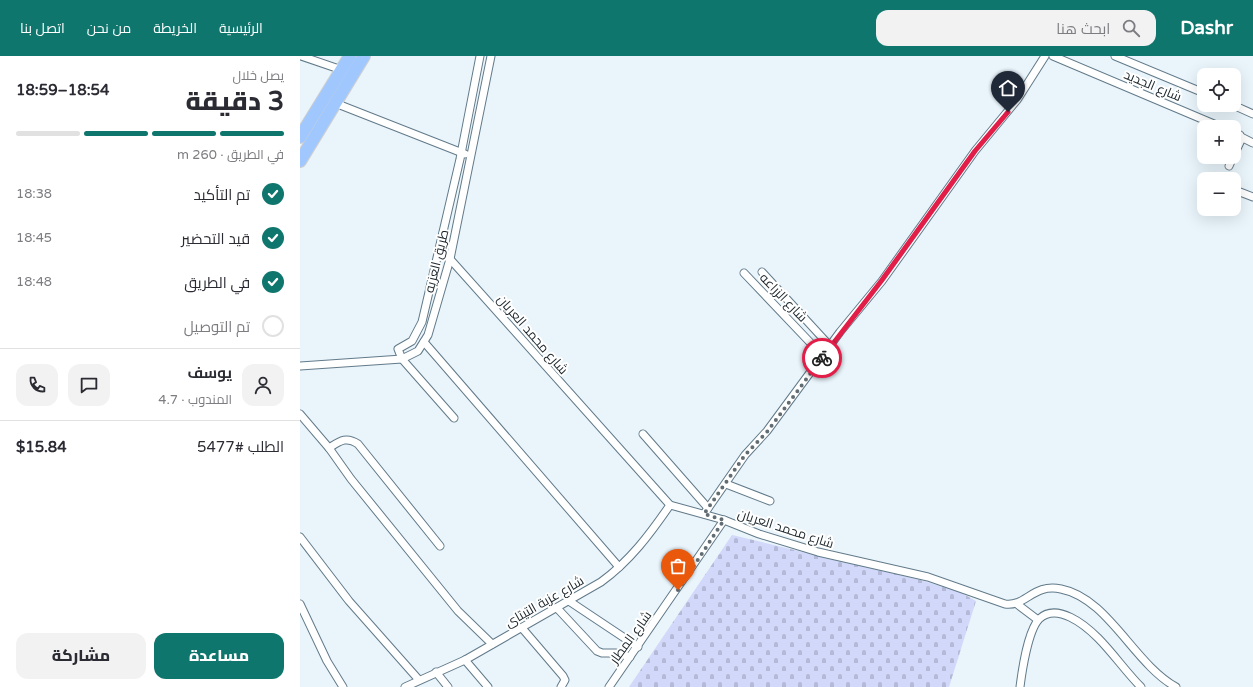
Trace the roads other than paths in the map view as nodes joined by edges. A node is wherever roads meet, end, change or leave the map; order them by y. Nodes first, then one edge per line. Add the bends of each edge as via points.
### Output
1 (301, 56) edge
2 (350, 56) edge
3 (364, 56) edge
4 (480, 56) edge
5 (491, 56) edge
6 (1045, 56) edge
7 (1053, 56) edge
8 (1115, 56) edge
9 (342, 70) junction
10 (1197, 90) edge
11 (335, 103) junction
12 (1241, 109) edge
13 (1253, 114) edge
14 (1204, 120) edge
15 (300, 137) edge
16 (1241, 137) edge
17 (1253, 143) edge
18 (462, 153) junction
19 (471, 157) junction
20 (300, 161) edge
21 (1241, 192) edge
22 (1253, 197) edge
23 (450, 259) junction
24 (762, 272) dead end
25 (744, 273) dead end
26 (424, 342) junction
27 (830, 346) junction
28 (823, 356) junction
29 (402, 359) junction
30 (300, 366) edge
31 (300, 414) edge
32 (454, 418) dead end
33 (643, 434) dead end
34 (329, 448) junction
35 (726, 484) junction
36 (770, 501) dead end
37 (670, 505) junction
38 (706, 511) junction
39 (724, 520) junction
40 (300, 537) edge
41 (440, 546) dead end
42 (619, 567) junction
43 (569, 601) junction
44 (300, 604) edge
45 (1019, 605) junction
46 (557, 608) junction
47 (1036, 618) junction
48 (522, 628) junction
49 (492, 644) junction
50 (638, 647) junction
51 (630, 657) junction
52 (465, 660) junction
53 (436, 672) junction
54 (419, 680) junction
55 (342, 687) edge
56 (405, 687) edge
57 (448, 687) edge
58 (488, 687) edge
59 (561, 687) edge
60 (608, 687) edge
61 (1020, 687) edge
62 (1141, 687) edge
63 (1176, 687) edge

1 - 9 street
2 - 9 highway
3 - 11 highway
4 - 18 street, طريق العزيه
5 - 19 street, طريق العزيه
6 - 27 street via 1017,100 975,151 882,280
7 - 14 street, شارع الجديد
8 - 10 street
9 - 15 highway
11 - 18 street
11 - 20 highway
12 - 13 street
16 - 17 street
18 - 19 street
18 - 29 street, طريق العزيه via 422,322 412,341 398,349
19 - 23 street, طريق العزيه
21 - 22 street
23 - 26 street, طريق العزيه
23 - 37 street, شارع محمد العريان
24 - 27 street
25 - 28 street, شارع الزراعه
26 - 29 street, طريق العزيه via 418,351
26 - 42 street
27 - 28 street
28 - 35 street via 767,432 745,455
29 - 30 street, طريق العزيه
29 - 32 street
31 - 34 street
33 - 38 street
34 - 41 street via 347,439 358,444
34 - 49 street via 458,611
35 - 36 street
35 - 38 street
37 - 38 street, شارع محمد العريان
37 - 42 street, شارع عزبة التيتاى via 639,547
38 - 39 street, شارع محمد العريان
39 - 45 street, شارع محمد العريان via 818,552 917,574 996,602
39 - 50 street, شارع المطار
40 - 54 street via 349,601
42 - 43 street, شارع عزبة التيتاى via 601,582
43 - 46 street, شارع عزبة التيتاى
43 - 50 street
44 - 55 street
45 - 47 street
45 - 63 street via 1038,590 1046,588 1064,589 1075,594 1111,621 1149,667
46 - 48 street, شارع عزبة التيتاى
46 - 51 street via 601,653 616,653
47 - 61 street via 1025,656
47 - 62 street via 1060,613 1079,623 1097,637
48 - 49 street, شارع عزبة التيتاى
48 - 59 street via 563,676 565,680
49 - 52 street, شارع عزبة التيتاى
50 - 51 street, شارع المطار
51 - 60 street, شارع المطار
52 - 53 street, شارع عزبة التيتاى
52 - 58 street
53 - 54 street, شارع عزبة التيتاى
53 - 57 street
54 - 56 street, شارع عزبة التيتاى

